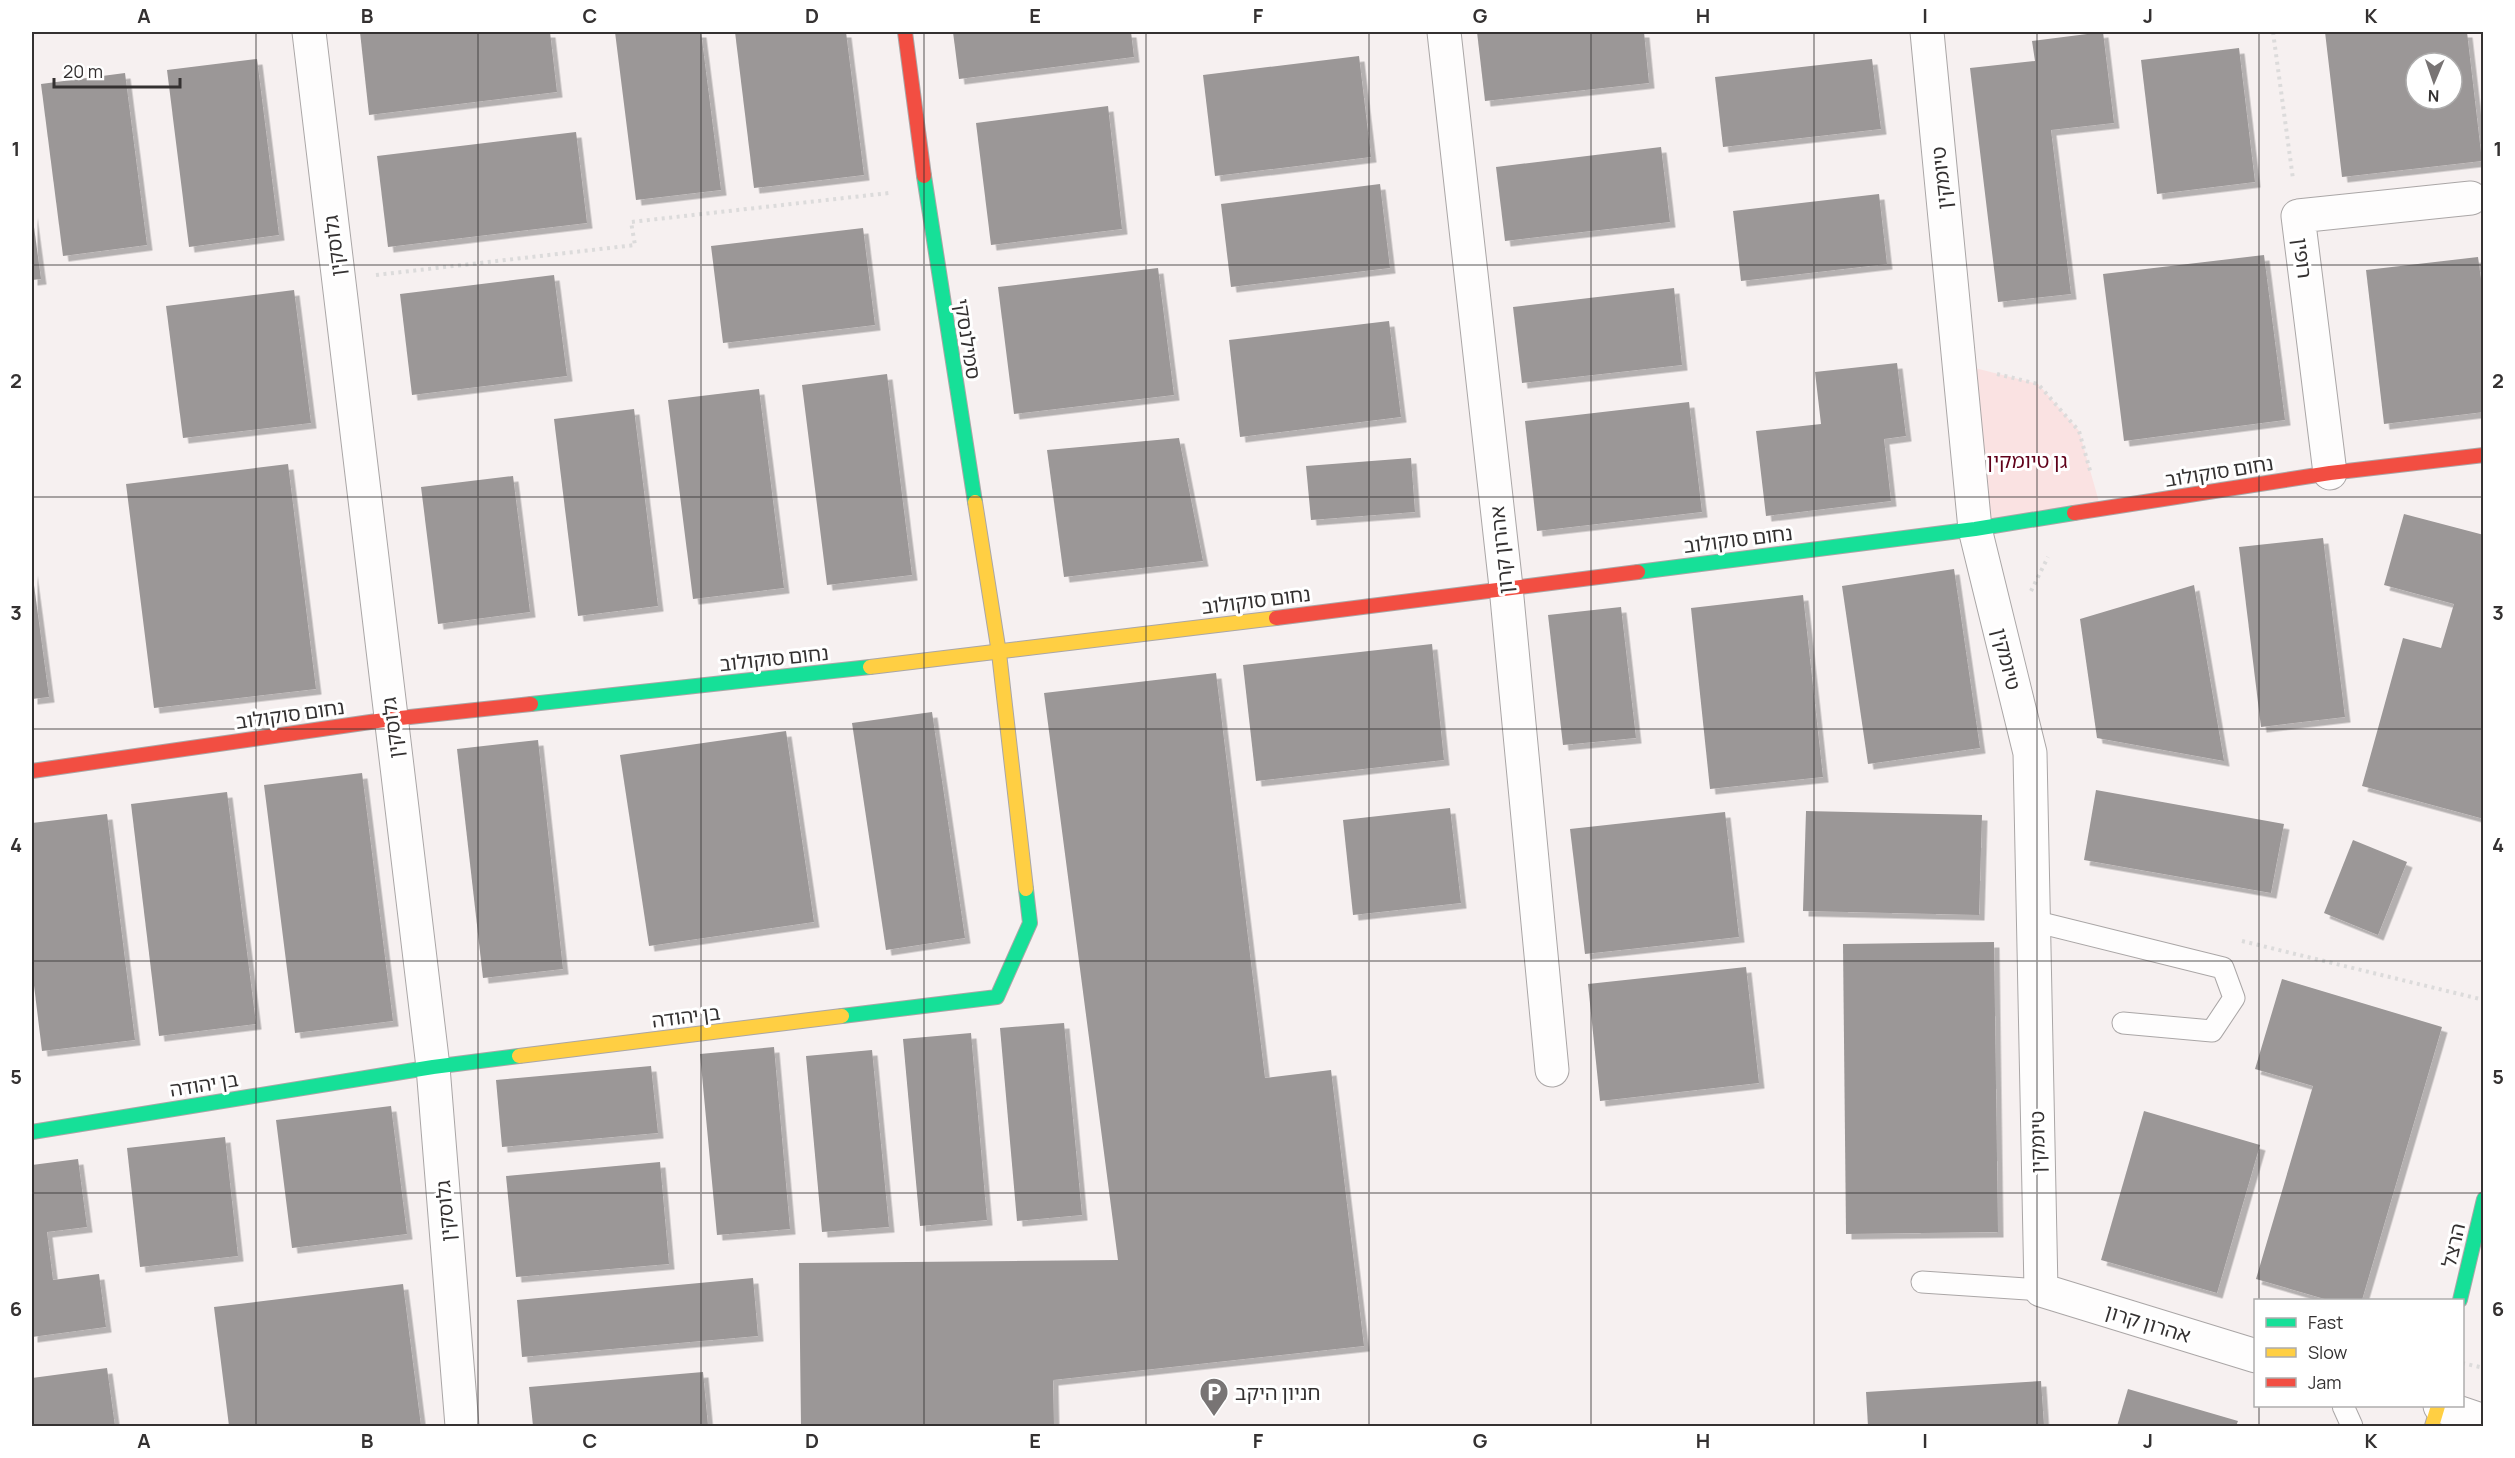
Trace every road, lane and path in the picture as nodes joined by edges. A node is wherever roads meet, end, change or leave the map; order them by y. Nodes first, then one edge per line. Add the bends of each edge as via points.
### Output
1 (309, 32) edge
2 (905, 32) edge
3 (1444, 32) edge
4 (1927, 32) edge
5 (1932, 32) edge
6 (2273, 32) edge
7 (926, 189) junction
8 (2471, 198) dead end
9 (2298, 216) junction
10 (338, 279) junction
11 (1959, 364) junction
12 (2484, 454) edge
13 (2330, 473) junction
14 (2101, 509) junction
15 (2070, 514) junction
16 (1976, 529) junction
17 (1506, 587) junction
18 (2004, 644) junction
19 (999, 653) junction
20 (391, 719) junction
21 (32, 771) edge
22 (2033, 921) junction
23 (2237, 939) dead end
24 (2484, 1000) edge
25 (2123, 1023) dead end
26 (433, 1067) junction
27 (1552, 1070) dead end
28 (32, 1132) edge
29 (2484, 1199) edge
30 (1922, 1282) dead end
31 (2041, 1290) junction
32 (2460, 1299) edge
33 (2254, 1355) edge
34 (2464, 1363) edge
35 (2484, 1368) edge
36 (2343, 1407) edge
37 (2439, 1407) edge
38 (2442, 1407) edge
39 (2484, 1421) edge
40 (462, 1426) edge
41 (2352, 1426) edge
42 (2432, 1426) edge

1 - 10 street, גלוסקין
2 - 7 street, סמילנסקי
3 - 17 street, אהרון קרון
4 - 5 street
4 - 11 street, טיומקין
6 - 9 path
7 - 10 path via 631,222 635,246
7 - 19 street, סמילנסקי
8 - 9 street, רופין
9 - 13 street, רופין
10 - 20 street, גלוסקין
11 - 14 path via 2038,384 2079,431
11 - 16 street, טיומקין
12 - 13 street, נחום סוקולוב
13 - 14 street, נחום סוקולוב
14 - 15 street, נחום סוקולוב
15 - 16 street, נחום סוקולוב
15 - 18 path
16 - 17 street, נחום סוקולוב
16 - 18 street, טיומקין
17 - 19 street, נחום סוקולוב
17 - 27 street, אהרון קרון
18 - 22 street, טיומקין via 2030,753
19 - 20 street, נחום סוקולוב
19 - 26 street, בן יהודה via 1030,923 998,997
20 - 21 street, נחום סוקולוב
20 - 26 street, גלוסקין
22 - 25 lane via 2223,968 2234,998 2212,1031
22 - 31 street, טיומקין
23 - 24 path
26 - 28 street, בן יהודה
26 - 40 street, גלוסקין
29 - 32 street, הרצל
30 - 31 lane
31 - 33 street, אהרון קרון
34 - 35 path
36 - 41 lane
37 - 42 street
38 - 39 street

